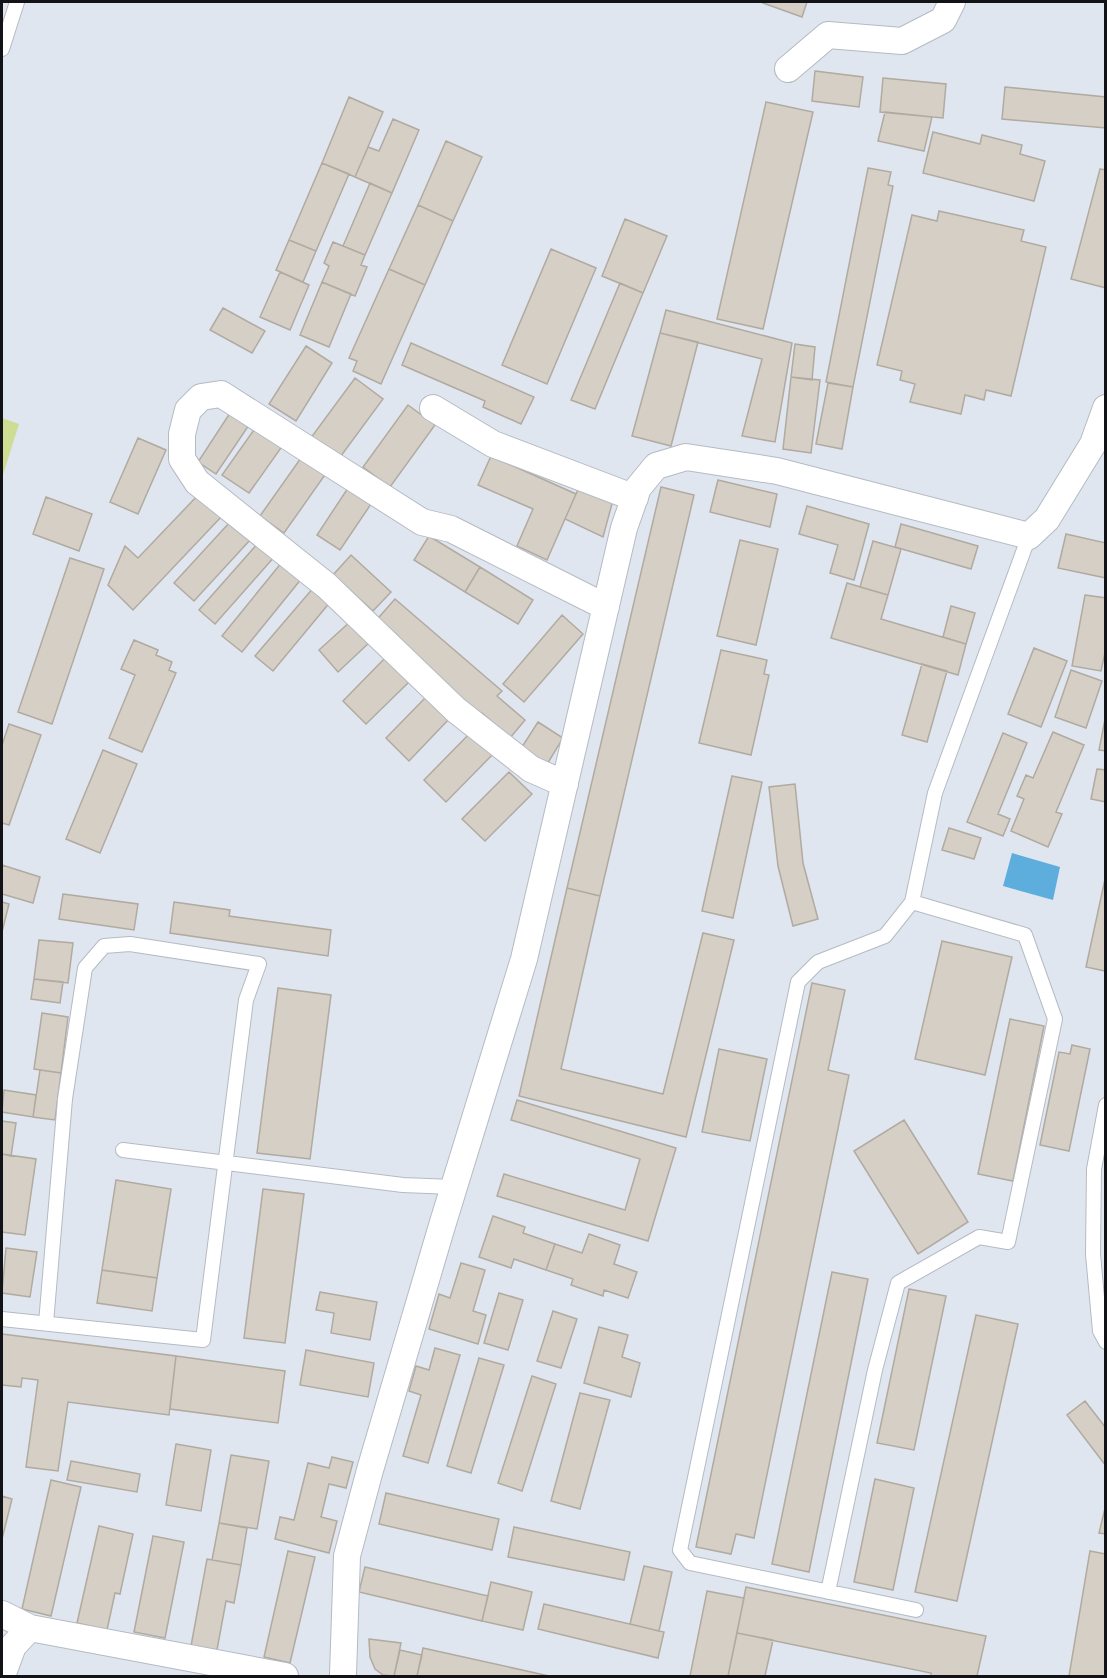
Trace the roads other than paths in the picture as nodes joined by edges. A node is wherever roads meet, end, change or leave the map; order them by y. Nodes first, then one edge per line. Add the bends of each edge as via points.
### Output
1 (17, 2) edge
2 (952, 2) edge
3 (2, 48) edge
4 (788, 69) dead end
5 (434, 408) dead end
6 (1106, 408) edge
7 (635, 498) junction
8 (1029, 536) junction
9 (606, 607) junction
10 (565, 784) junction
11 (912, 902) junction
12 (1106, 1105) edge
13 (123, 1150) dead end
14 (225, 1163) junction
15 (453, 1187) junction
16 (2, 1319) edge
17 (46, 1323) junction
18 (1106, 1342) edge
19 (828, 1592) junction
20 (916, 1610) dead end
21 (2, 1614) edge
22 (30, 1628) junction
23 (340, 1676) edge
24 (2, 1677) edge
25 (285, 1677) edge

1 - 3 lane
2 - 4 street via 943,20 902,42 828,35
5 - 7 street via 493,444
6 - 8 street via 1093,444 1047,519
7 - 8 street via 656,466 686,457 777,471
7 - 9 street
8 - 11 lane via 935,793
9 - 10 street
9 - 10 street via 451,530 422,522 221,394 201,397 188,410 182,459 197,482 327,586 456,710 531,769
10 - 15 street via 524,959
11 - 19 lane via 1025,935 1055,1019 1008,1242 979,1237 898,1283 875,1370
11 - 19 lane via 885,936 818,962 798,982 680,1550 690,1563
12 - 18 lane via 1094,1169 1093,1254 1100,1331
13 - 14 lane
14 - 15 lane via 403,1185
14 - 17 lane via 203,1340
14 - 17 lane via 246,1000 259,964 130,944 104,946 85,968 65,1100
15 - 23 street via 346,1556
16 - 17 lane
19 - 20 lane
21 - 22 street
22 - 24 street via 13,1646
22 - 25 street

